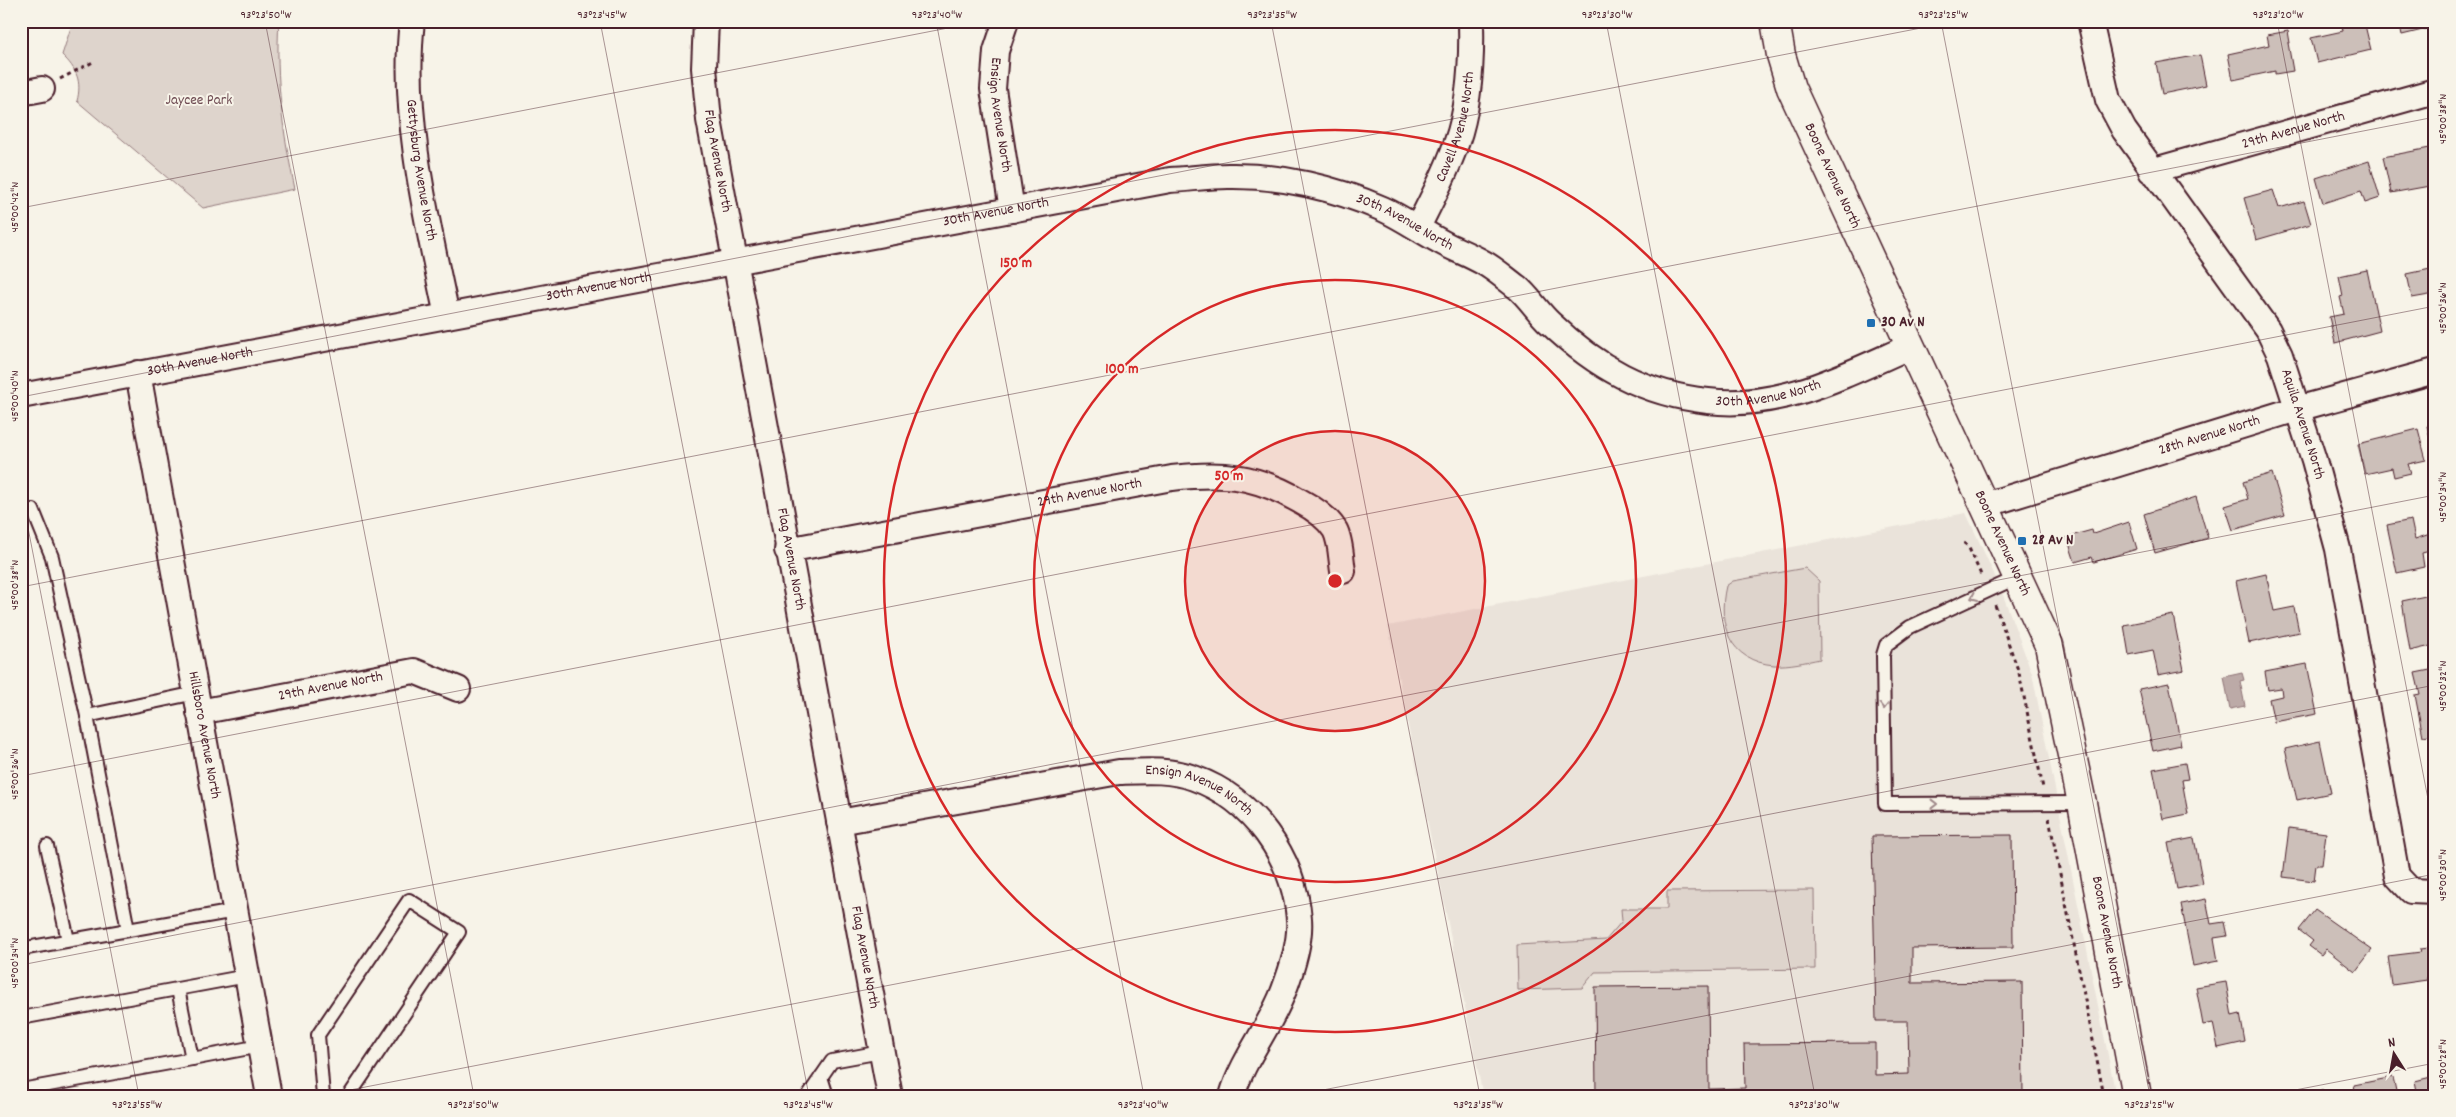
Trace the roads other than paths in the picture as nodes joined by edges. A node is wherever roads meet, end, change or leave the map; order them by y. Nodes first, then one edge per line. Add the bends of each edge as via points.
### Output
1 (412, 21) edge
2 (706, 21) edge
3 (1006, 21) edge
4 (1471, 21) edge
5 (1775, 21) edge
6 (2090, 21) edge
7 (2435, 91) edge
8 (2152, 171) junction
9 (1012, 210) junction
10 (1418, 227) junction
11 (735, 262) junction
12 (447, 316) junction
13 (1911, 346) junction
14 (2435, 371) edge
15 (138, 373) junction
16 (21, 396) edge
17 (2297, 409) junction
18 (1985, 505) junction
19 (21, 512) edge
20 (787, 550) junction
21 (1343, 571) dead end
22 (2018, 577) junction
23 (458, 689) dead end
24 (198, 702) junction
25 (87, 716) junction
26 (2082, 803) junction
27 (839, 822) junction
28 (47, 846) dead end
29 (2435, 892) edge
30 (236, 910) junction
31 (128, 930) junction
32 (68, 940) junction
33 (21, 949) edge
34 (247, 976) junction
35 (178, 989) junction
36 (21, 1018) edge
37 (260, 1046) junction
38 (881, 1052) junction
39 (192, 1059) junction
40 (821, 1077) junction
41 (21, 1090) edge
42 (269, 1096) edge
43 (323, 1096) edge
44 (349, 1096) edge
45 (808, 1096) edge
46 (826, 1096) edge
47 (890, 1096) edge
48 (1232, 1096) edge
49 (2137, 1096) edge

1 - 12 street, Gettysburg Avenue North via 409,45 414,127 424,206
2 - 11 street, Flag Avenue North via 704,68 709,120
3 - 9 street, Ensign Avenue North via 996,51 993,89
4 - 10 street, Cavell Avenue North via 1469,87 1460,132 1442,180
5 - 13 street, Boone Avenue North via 1791,88
6 - 8 street, Aquila Avenue North via 2108,100
7 - 8 street, 29th Avenue North
8 - 17 street, Aquila Avenue North via 2268,330 2280,355
9 - 10 street, 30th Avenue North via 1170,180 1229,176 1289,180 1340,193 1384,209
9 - 11 street, 30th Avenue North
10 - 13 street, 30th Avenue North via 1484,263 1519,289 1547,321 1582,352 1623,377 1665,393 1710,401 1757,400 1802,392 1844,377
11 - 12 street, 30th Avenue North
11 - 20 street, Flag Avenue North
12 - 15 street, 30th Avenue North
13 - 18 street, Boone Avenue North
14 - 17 street, 28th Avenue North
15 - 16 street, 30th Avenue North
15 - 24 street, Hillsboro Avenue North
17 - 18 street, 28th Avenue North
17 - 29 street, Aquila Avenue North via 2338,549 2397,876 2411,891
18 - 22 street, Boone Avenue North
19 - 25 lane via 33,510 52,557
20 - 21 street, 29th Avenue North via 1208,473 1244,477 1277,487 1315,509 1335,531
20 - 27 street, Flag Avenue North
22 - 26 street, Boone Avenue North via 2049,646
22 -> 26 lane via 1910,626 1886,645 1883,655 1885,804
23 - 24 street, 29th Avenue North via 414,670
24 - 25 lane
24 - 30 street, Hillsboro Avenue North
25 - 31 lane
26 - 49 street, Boone Avenue North
27 - 38 street, Flag Avenue North
27 - 48 street, Ensign Avenue North via 1119,772 1159,770 1192,777 1224,791 1271,838 1286,866 1299,921 1295,954 1284,991
28 - 32 lane
30 - 31 lane
30 - 34 street, Hillsboro Avenue North
31 - 32 lane
32 - 33 lane
34 - 35 lane
34 - 37 street, Hillsboro Avenue North
35 - 36 lane
35 - 39 lane
37 - 39 lane
37 - 42 street, Hillsboro Avenue North
38 - 40 lane via 832,1061
38 - 47 street, Flag Avenue North
39 - 41 lane
40 - 45 lane
40 - 46 lane
43 - 44 lane via 318,1035 409,900 458,932

